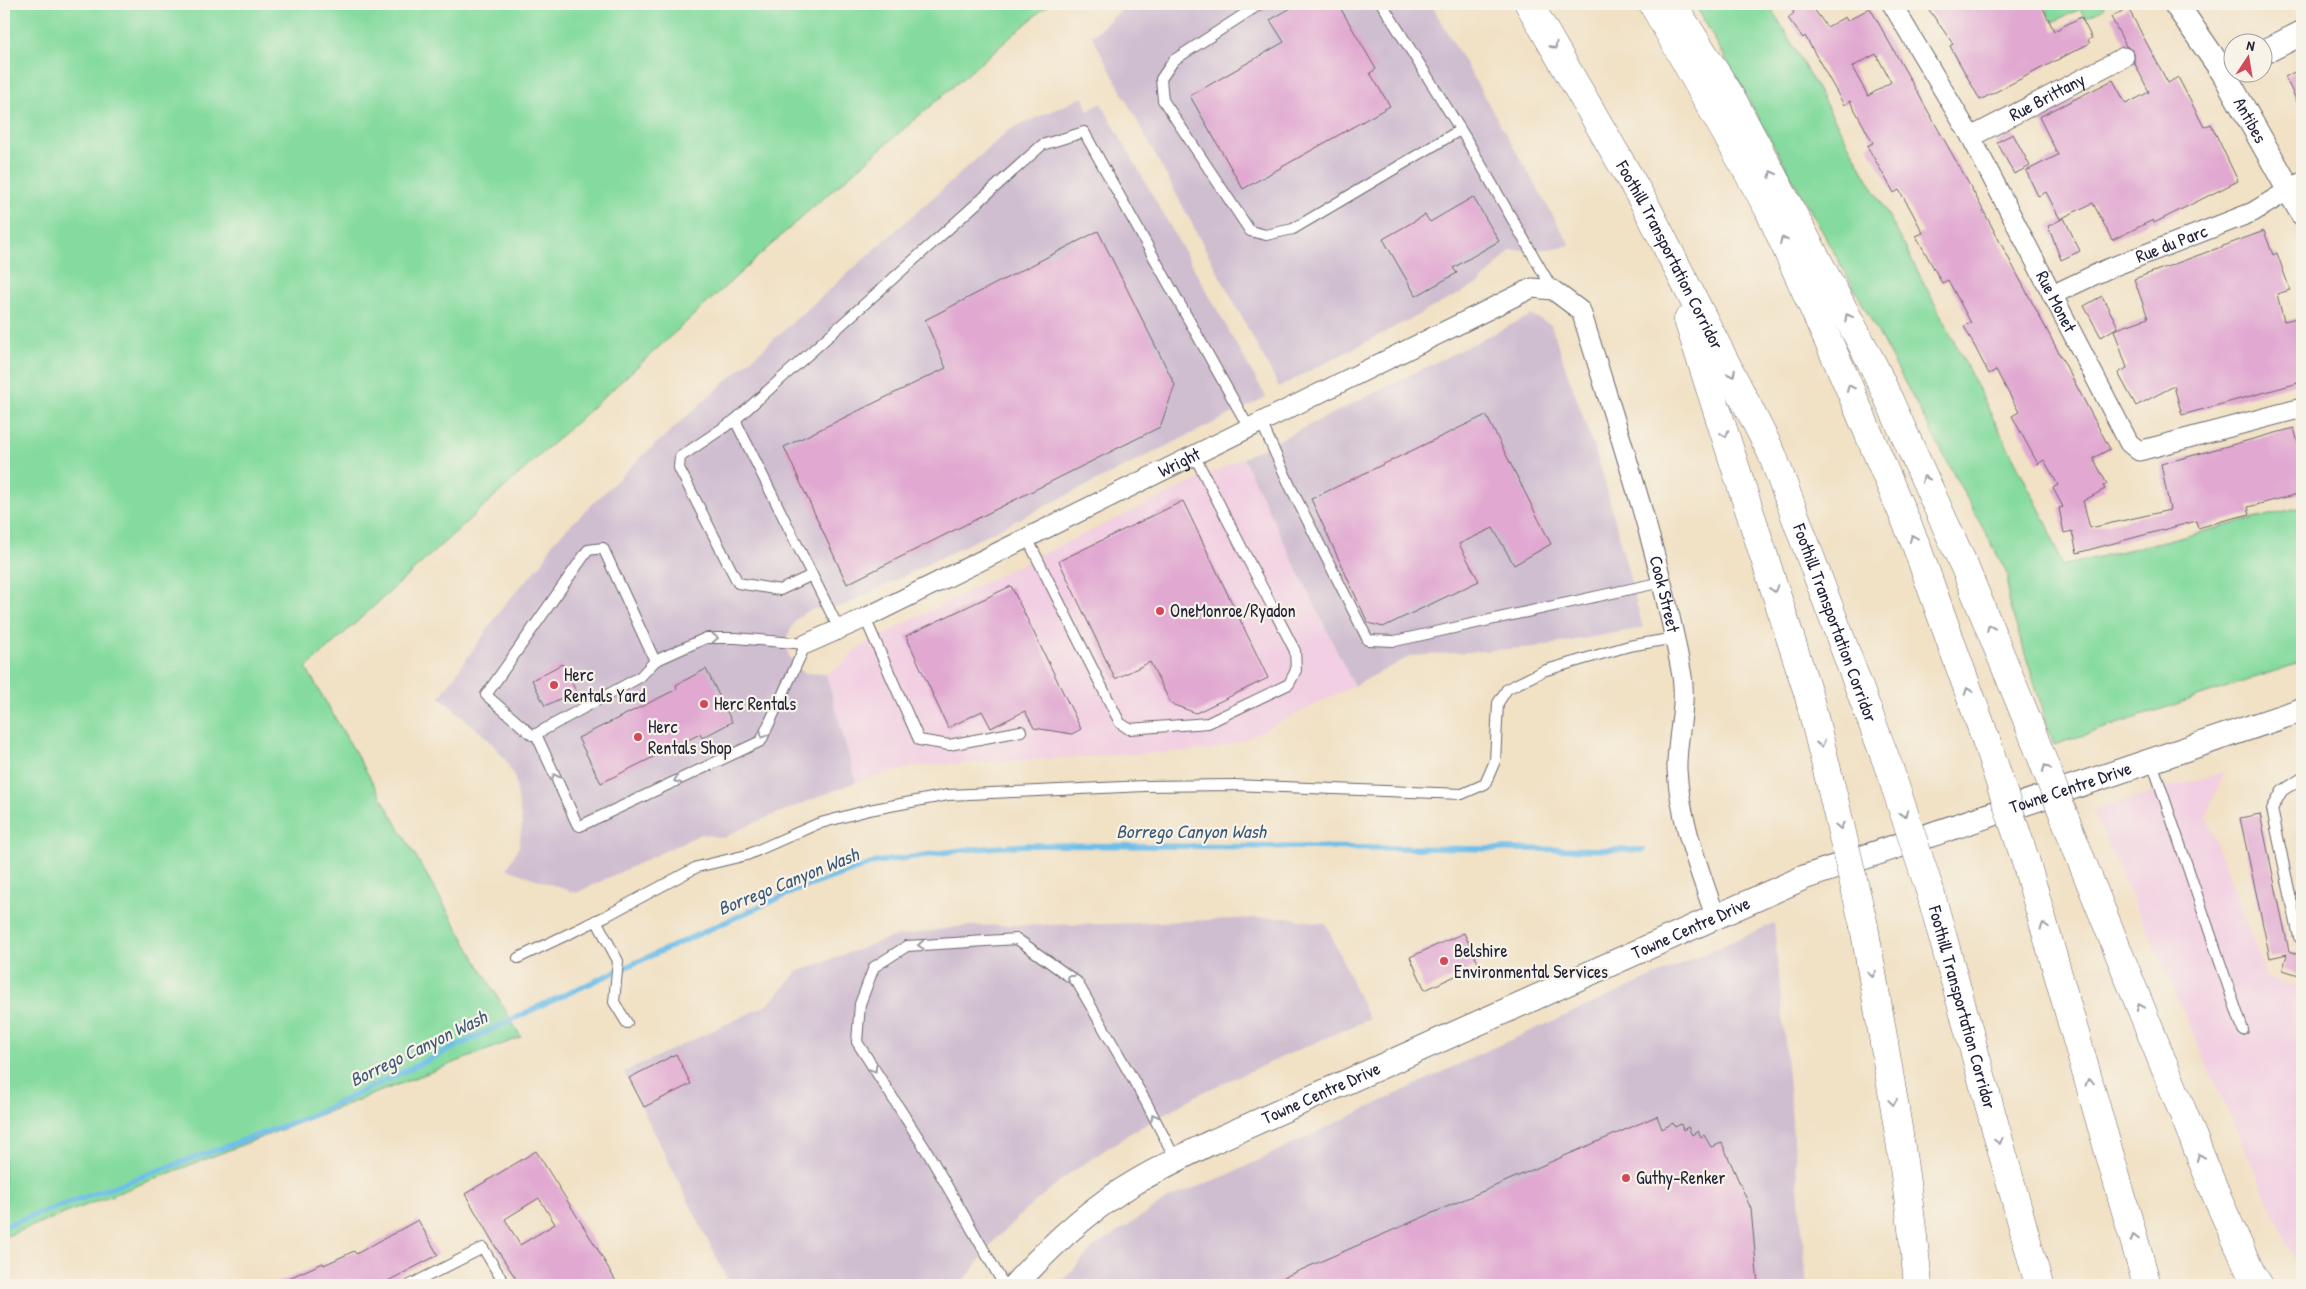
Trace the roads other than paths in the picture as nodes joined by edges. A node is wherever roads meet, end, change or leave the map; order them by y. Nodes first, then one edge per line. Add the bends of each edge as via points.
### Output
1 (1260, 4) edge
2 (1382, 4) edge
3 (1529, 4) edge
4 (1653, 4) edge
5 (1671, 4) edge
6 (1892, 4) edge
7 (2176, 4) edge
8 (2302, 33) edge
9 (2274, 47) edge
10 (2124, 57) dead end
11 (2224, 65) edge
12 (2235, 82) edge
13 (1460, 130) junction
14 (1970, 137) junction
15 (2296, 186) edge
16 (1646, 206) junction
17 (2302, 213) edge
18 (1553, 290) junction
19 (2052, 295) junction
20 (2302, 408) edge
21 (735, 420) junction
22 (1255, 425) junction
23 (1194, 455) junction
24 (1027, 538) junction
25 (812, 575) junction
26 (1662, 582) junction
27 (865, 618) junction
28 (839, 630) junction
29 (1674, 638) junction
30 (806, 644) junction
31 (655, 661) junction
32 (2302, 710) edge
33 (1021, 731) dead end
34 (536, 734) junction
35 (2152, 762) junction
36 (2302, 778) edge
37 (1715, 916) junction
38 (596, 920) junction
39 (2302, 940) edge
40 (518, 958) dead end
41 (627, 1023) dead end
42 (2243, 1030) dead end
43 (1176, 1160) junction
44 (2219, 1202) junction
45 (1913, 1239) junction
46 (410, 1285) edge
47 (505, 1285) edge
48 (1004, 1285) edge
49 (1015, 1285) edge
50 (1918, 1285) edge
51 (1928, 1285) edge
52 (2039, 1285) edge
53 (2148, 1285) edge
54 (2236, 1285) edge
55 (2259, 1285) edge

1 - 13 lane via 1174,60 1161,79 1163,100 1250,231 1266,235 1293,229
2 - 13 lane
3 -> 16 highway, Foothill Transportation Corridor
53 -> 4 highway, bridge via 2025,859 1916,545 1768,208
44 -> 5 highway, bridge via 1965,568 1875,369 1730,95
6 - 14 street, Rue Monet
7 - 11 street, Antibes
8 - 9 street
10 - 14 street, Rue Brittany
12 - 15 street, Antibes
13 - 18 lane
14 - 19 street, Rue Monet
15 - 17 street, Antibes
15 - 19 street, Rue du Parc via 2253,212 2107,269
16 -> 45 highway, bridge via 1702,358 1808,693 1864,926
16 -> 52 highway, Foothill Transportation Corridor, bridge via 1772,454 1889,768 1930,891
18 - 22 street, Wright via 1532,288
18 - 26 street, Cook Street via 1581,311
19 - 20 street, Rue Monet via 2129,443 2139,450
21 - 22 lane via 1042,145 1084,132
21 - 25 lane
21 - 25 lane via 680,457 679,468 738,583 780,590
22 - 23 street, Wright
22 - 26 lane via 1291,488 1368,640 1395,641
23 - 24 street, Wright
23 - 24 lane via 1295,651 1296,670 1289,684 1208,723 1130,729 1120,723
24 - 27 street, Wright
25 - 28 lane
26 - 29 street, Cook Street
27 - 28 street, Wright
27 - 33 lane via 919,740 949,745
28 - 30 street, Wright
29 - 37 street, Cook Street via 1682,679 1677,768 1682,817
29 - 38 lane via 1629,646 1542,671 1507,689 1498,703 1494,761 1485,784 1462,794 1233,785 948,795 817,824 746,855 697,867
31 -> 30 lane via 706,638
30 -> 34 lane via 761,741 580,826 576,824
31 - 34 lane via 640,677
31 - 34 lane via 603,548 588,550 486,695
32 - 35 street, Towne Centre Drive
35 - 37 street, Towne Centre Drive via 1805,877
35 - 42 lane
36 - 39 lane via 2282,791 2272,809
37 - 43 street, Towne Centre Drive
38 - 40 lane
38 - 41 lane via 618,961 614,1002
43 -> 48 lane via 1143,1095 1077,982 1017,939 907,946 874,967 860,1004 857,1042 928,1152
43 - 49 street, Towne Centre Drive via 1133,1183 1084,1218
44 - 54 highway via 2234,1262
44 - 55 highway
45 - 50 highway
45 - 51 highway
46 - 47 lane via 483,1248

